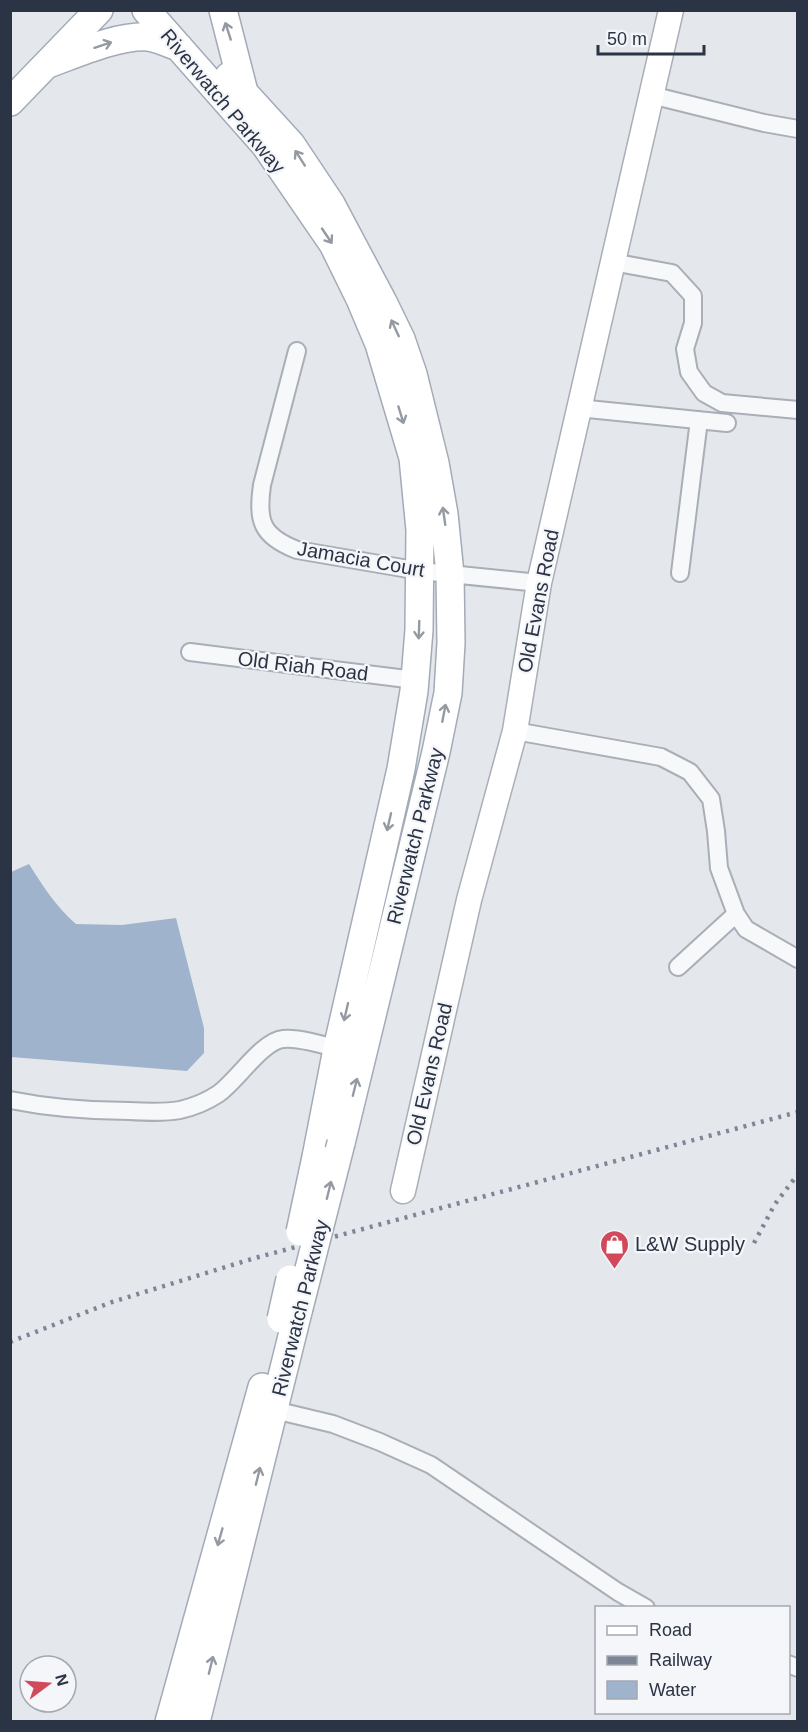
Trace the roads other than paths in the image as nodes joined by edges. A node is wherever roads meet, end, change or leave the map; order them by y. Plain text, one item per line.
1 (146, 10) edge
2 (170, 10) edge
3 (223, 10) edge
4 (670, 10) edge
5 (90, 15) edge
6 (179, 47) junction
7 (48, 64) junction
8 (244, 92) junction
9 (651, 95) junction
10 (10, 102) edge
11 (798, 129) edge
12 (612, 262) junction
13 (297, 351) dead end
14 (579, 408) junction
15 (798, 410) edge
16 (699, 420) junction
17 (728, 423) dead end
18 (420, 571) junction
19 (680, 573) dead end
20 (450, 574) junction
21 (539, 583) junction
22 (190, 652) dead end
23 (415, 680) junction
24 (515, 731) junction
25 (736, 914) junction
26 (798, 959) edge
27 (678, 967) dead end
28 (337, 1049) junction
29 (10, 1100) edge
30 (403, 1191) dead end
31 (290, 1314) junction
32 (266, 1408) junction
33 (642, 1606) edge
34 (169, 1722) edge
35 (196, 1722) edge

1 - 6 main road, Riverwatch Parkway
2 - 8 main road, Riverwatch Parkway
8 -> 3 main road
4 - 9 street, Old Evans Road
5 - 7 main road
7 -> 6 main road
6 -> 18 main road, Riverwatch Parkway
7 - 10 main road
20 -> 8 main road, Riverwatch Parkway
9 - 11 street
9 - 12 street, Old Evans Road
12 - 14 street, Old Evans Road
12 - 15 street
13 - 18 street, Jamacia Court
14 - 16 street
14 - 21 street, Old Evans Road
16 - 17 street
16 - 19 street
18 - 20 street, Jamacia Court
18 -> 23 main road, Riverwatch Parkway
20 - 21 street, Jamacia Court
31 -> 20 main road, Riverwatch Parkway, bridge
21 - 24 street, Old Evans Road
22 - 23 street, Old Riah Road
23 -> 28 main road, Riverwatch Parkway
24 - 25 street
24 - 30 street, Old Evans Road
25 - 26 street
25 - 27 street
28 - 29 street
28 - 31 main road, Riverwatch Parkway, bridge
31 - 32 main road, Riverwatch Parkway
32 - 33 street
32 -> 34 main road, Riverwatch Parkway
35 -> 32 main road, Riverwatch Parkway

